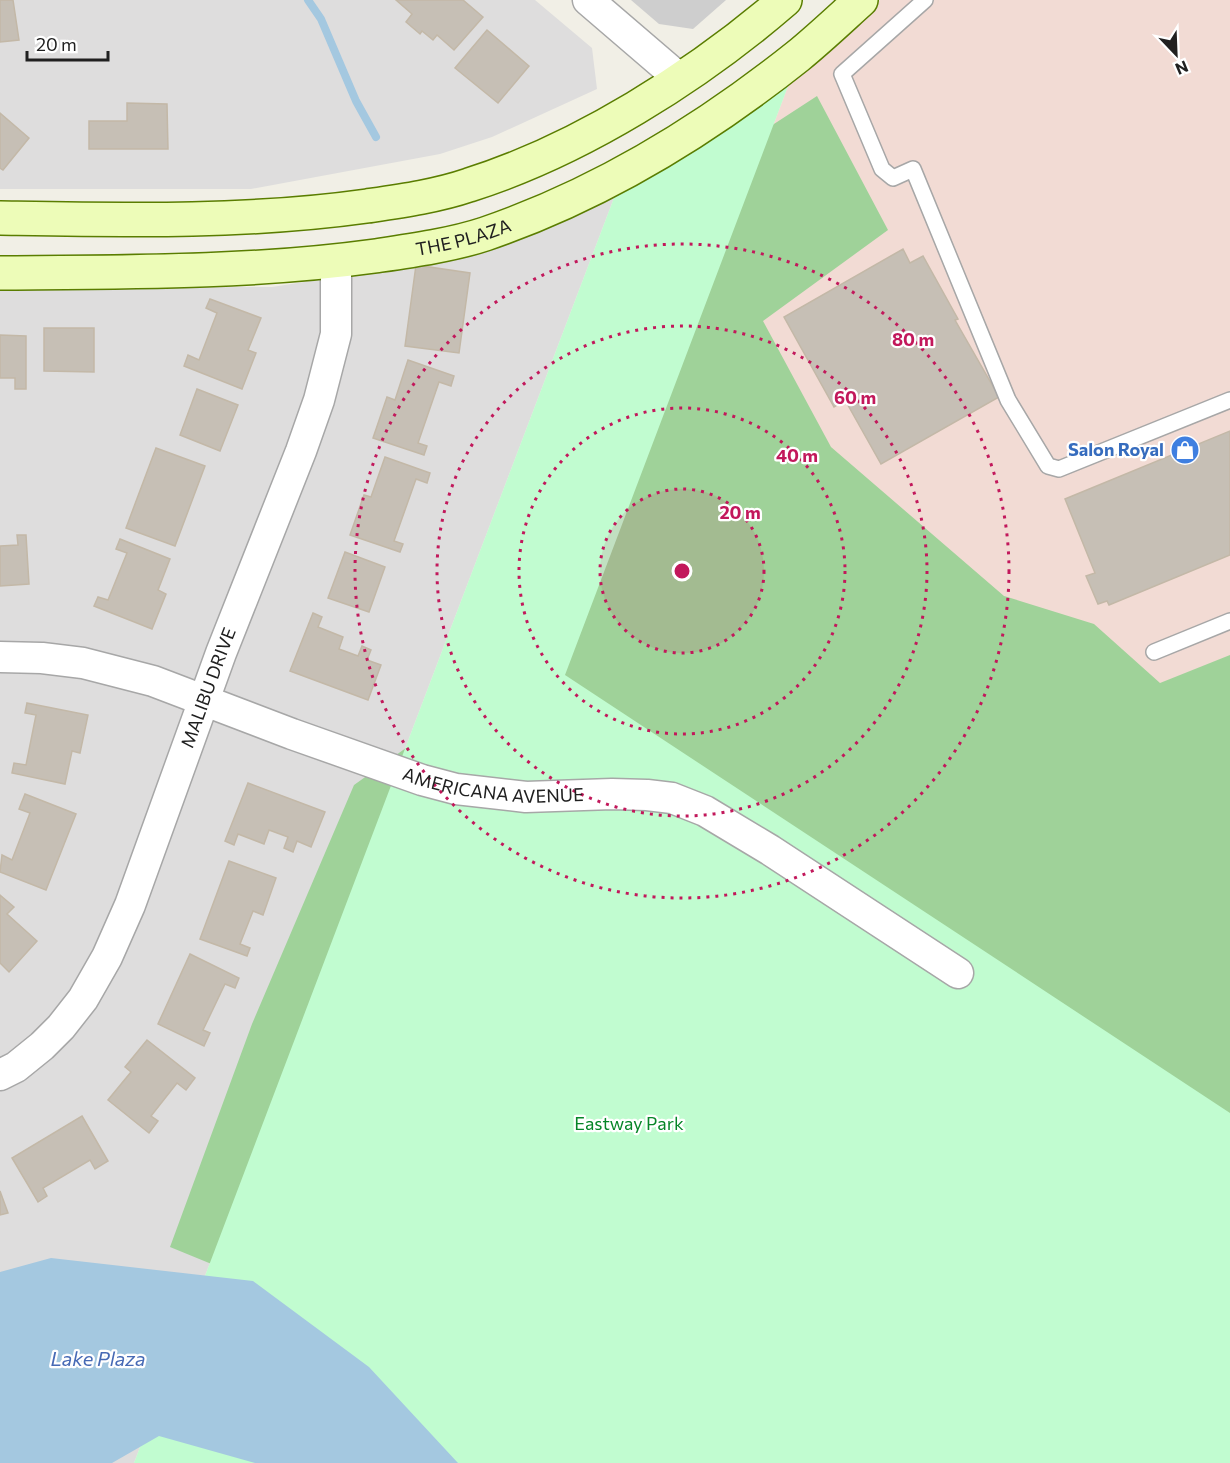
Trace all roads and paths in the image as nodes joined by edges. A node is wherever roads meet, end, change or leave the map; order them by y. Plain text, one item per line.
1 (784, 0) edge
2 (861, 0) edge
3 (925, 0) edge
4 (598, 3) edge
5 (680, 79) junction
6 (0, 218) edge
7 (336, 261) junction
8 (0, 273) edge
9 (1230, 400) edge
10 (1230, 621) edge
11 (1154, 651) dead end
12 (0, 657) edge
13 (204, 701) junction
14 (958, 973) dead end
15 (0, 1075) edge

1 - 5 main road
2 - 7 main road, THE PLAZA
3 - 9 lane
4 - 5 street
5 - 6 main road
7 - 8 main road, THE PLAZA
7 - 13 street, MALIBU DRIVE
10 - 11 lane
12 - 13 street, AMERICANA AVENUE
13 - 14 street, AMERICANA AVENUE
13 - 15 street, MALIBU DRIVE

